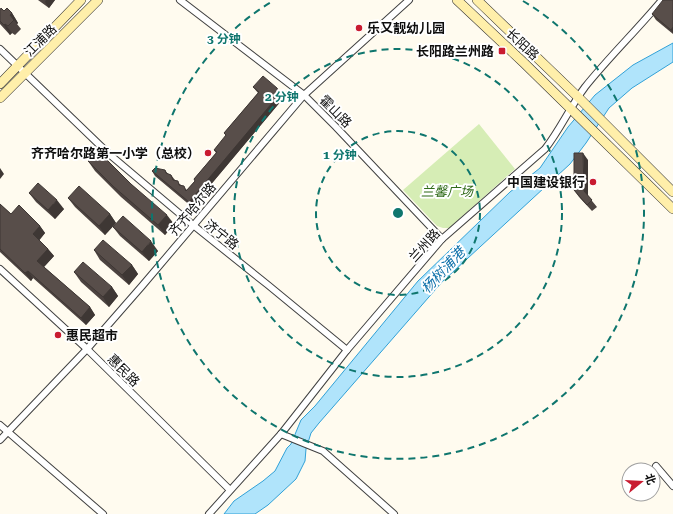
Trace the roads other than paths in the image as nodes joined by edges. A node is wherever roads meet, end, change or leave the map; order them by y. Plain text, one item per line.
1 (81, 0) edge
2 (98, 0) edge
3 (180, 0) edge
4 (409, 0) edge
5 (457, 0) edge
6 (477, 0) edge
7 (662, 0) edge
8 (0, 49) edge
9 (18, 67) junction
10 (24, 74) junction
11 (0, 84) edge
12 (304, 95) junction
13 (578, 97) junction
14 (0, 98) edge
15 (571, 108) junction
16 (673, 192) edge
17 (673, 209) edge
18 (193, 225) junction
19 (442, 240) junction
20 (0, 269) edge
21 (87, 349) junction
22 (346, 350) junction
23 (0, 425) edge
24 (8, 432) junction
25 (281, 434) junction
26 (0, 440) edge
27 (661, 472) edge
28 (673, 486) edge
29 (230, 490) junction
30 (103, 514) edge
31 (209, 514) edge
32 (394, 514) edge

1 - 9 main road, 江浦路
2 - 10 main road, 江浦路
3 - 12 street, 霍山路
4 - 12 street, 齐齐哈尔路
5 - 15 main road, 长阳路
6 - 13 main road, 长阳路
7 - 13 street, 兰州路
8 - 9 street, 济宁路
9 - 10 street, 济宁路
9 - 11 main road, 江浦路
10 - 14 main road, 江浦路
10 - 18 street, 济宁路
12 - 18 street, 齐齐哈尔路
12 - 19 street, 霍山路
13 - 15 street, 兰州路
13 - 16 main road, 长阳路
15 - 17 main road, 长阳路
15 - 19 street, 兰州路
18 - 21 street, 齐齐哈尔路
18 - 22 street, 济宁路
19 - 22 street, 兰州路
20 - 21 street, 惠民路
21 - 24 street, 齐齐哈尔路
21 - 29 street, 惠民路
22 - 25 street, 兰州路
23 - 24 street
24 - 26 street, 齐齐哈尔路
24 - 30 street
25 - 29 street, 兰州路
25 - 32 street
27 - 28 street
29 - 31 street, 兰州路

